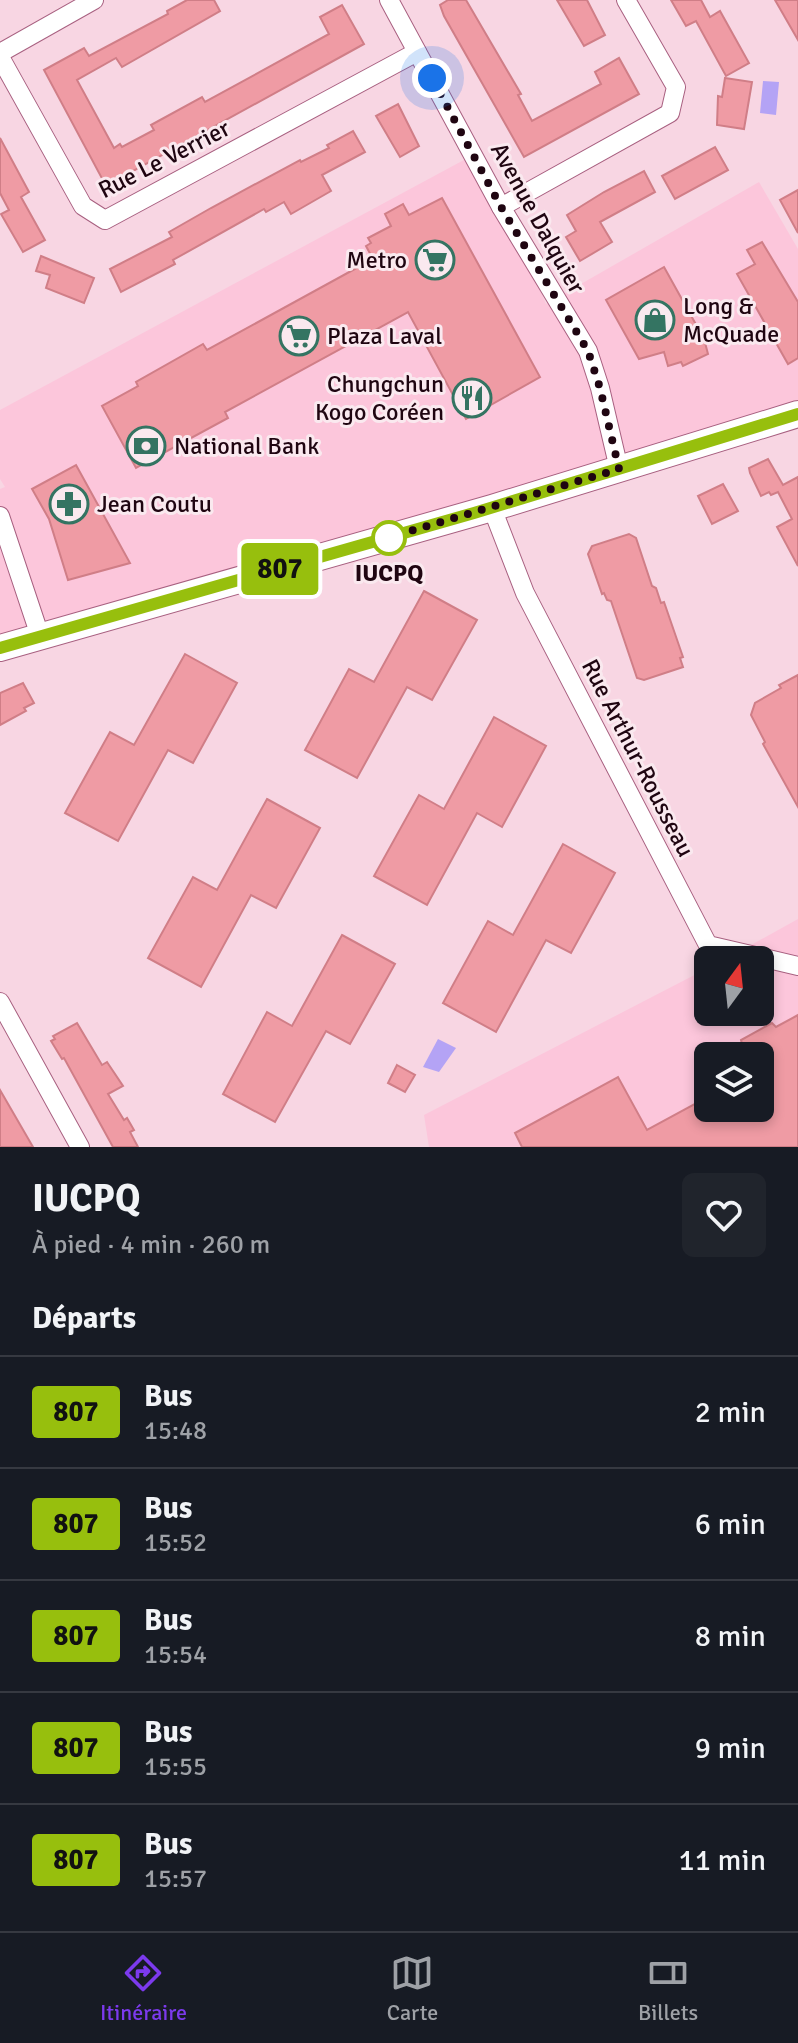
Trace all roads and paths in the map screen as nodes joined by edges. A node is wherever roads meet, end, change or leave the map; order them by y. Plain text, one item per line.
1 (94, 0) edge
2 (389, 0) edge
3 (626, 0) edge
4 (417, 52) junction
5 (0, 55) edge
6 (501, 207) junction
7 (798, 414) edge
8 (619, 469) junction
9 (492, 508) junction
10 (0, 516) edge
11 (41, 639) junction
12 (0, 648) edge
13 (798, 966) edge
14 (0, 1002) edge
15 (80, 1147) edge

1 - 5 street
2 - 4 street, Avenue Dalquier
3 - 6 street
4 - 5 street, Rue Le Verrier
4 - 6 street, Avenue Dalquier
6 - 8 street, Avenue Dalquier
7 - 8 main road
8 - 9 main road
9 - 11 main road
9 - 13 street, Rue Arthur-Rousseau
10 - 11 street
11 - 12 main road
14 - 15 street

